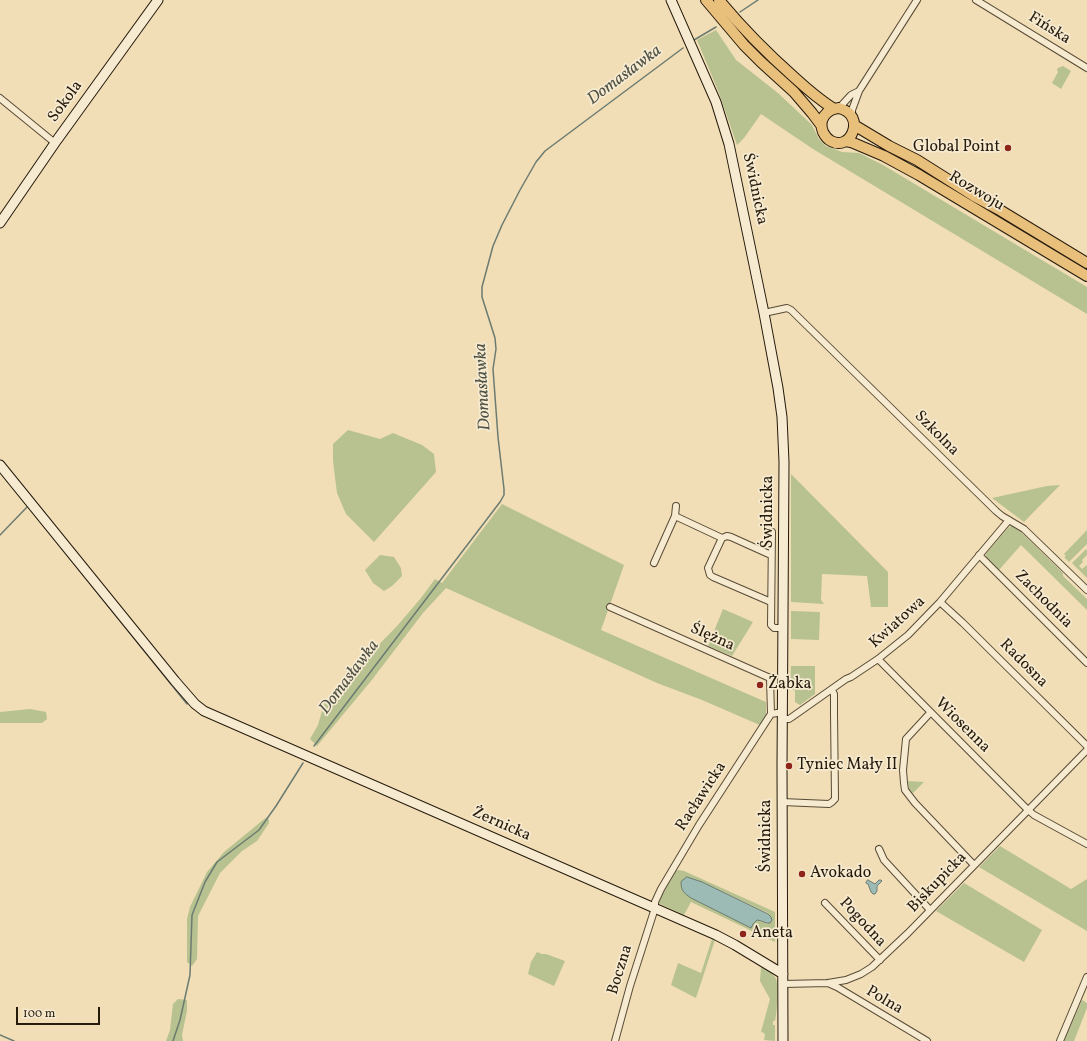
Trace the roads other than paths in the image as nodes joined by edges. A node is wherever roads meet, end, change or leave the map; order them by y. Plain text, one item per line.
1 (158, 0) edge
2 (671, 0) edge
3 (706, 0) edge
4 (719, 0) edge
5 (917, 0) edge
6 (976, 0) edge
7 (1087, 68) edge
8 (860, 91) junction
9 (0, 98) edge
10 (836, 109) junction
11 (854, 121) junction
12 (822, 125) junction
13 (846, 141) junction
14 (55, 143) junction
15 (0, 223) edge
16 (1087, 263) edge
17 (1087, 276) edge
18 (764, 313) junction
19 (0, 465) edge
20 (676, 506) dead end
21 (674, 516) junction
22 (1009, 520) junction
23 (772, 532) dead end
24 (722, 538) junction
25 (771, 555) junction
26 (979, 556) junction
27 (654, 564) dead end
28 (1087, 590) edge
29 (771, 602) junction
30 (940, 602) junction
31 (610, 607) dead end
32 (783, 628) junction
33 (878, 659) junction
34 (1087, 662) edge
35 (832, 690) junction
36 (930, 713) junction
37 (771, 714) junction
38 (783, 716) junction
39 (1087, 746) edge
40 (1087, 750) edge
41 (782, 802) junction
42 (1028, 810) junction
43 (1087, 844) edge
44 (879, 849) dead end
45 (974, 865) junction
46 (825, 903) dead end
47 (655, 908) junction
48 (930, 910) junction
49 (880, 960) junction
50 (1087, 977) edge
51 (783, 979) junction
52 (828, 983) junction
53 (615, 1041) edge
54 (783, 1041) edge
55 (927, 1041) edge
56 (1060, 1041) edge

1 - 14 street, Sokola
2 - 18 street, Świdnicka
3 - 12 main road
4 - 10 main road
5 - 8 street
6 - 7 street, Fińska
8 - 10 street
8 - 11 street
9 - 14 street
10 - 11 main road
10 - 12 main road
11 - 13 main road
11 - 16 main road, Rozwoju
12 - 13 main road
13 - 17 main road, Rozwoju
14 - 15 street, Sokola
18 - 22 street, Szkolna
18 - 32 street, Świdnicka
19 - 47 street, Żernicka
20 - 21 street
21 - 24 street
21 - 27 street
22 - 26 street, Kwiatowa
22 - 28 street, Szkolna
23 - 25 street
24 - 25 street
24 - 29 street
25 - 29 street
26 - 30 street, Kwiatowa
26 - 34 street, Zachodnia
29 - 32 street
30 - 33 street, Kwiatowa
30 - 39 street, Radosna
31 - 37 street, Ślężna
32 - 38 street, Świdnicka
33 - 35 street, Kwiatowa
33 - 36 street, Wiosenna
35 - 38 street, Kwiatowa
35 - 41 street
36 - 42 street, Wiosenna
36 - 45 street
37 - 38 street
37 - 47 street, Racławicka
38 - 41 street, Świdnicka
40 - 42 street, Biskupicka
41 - 51 street, Świdnicka
42 - 43 street, Wiosenna
42 - 45 street, Biskupicka
44 - 48 street
45 - 48 street, Biskupicka
46 - 49 street, Pogodna
47 - 51 street, Żernicka
47 - 53 street, Boczna
48 - 49 street, Biskupicka
49 - 52 street, Biskupicka
50 - 56 street
51 - 52 street, Biskupicka
51 - 54 street, Świdnicka
52 - 55 street, Polna

